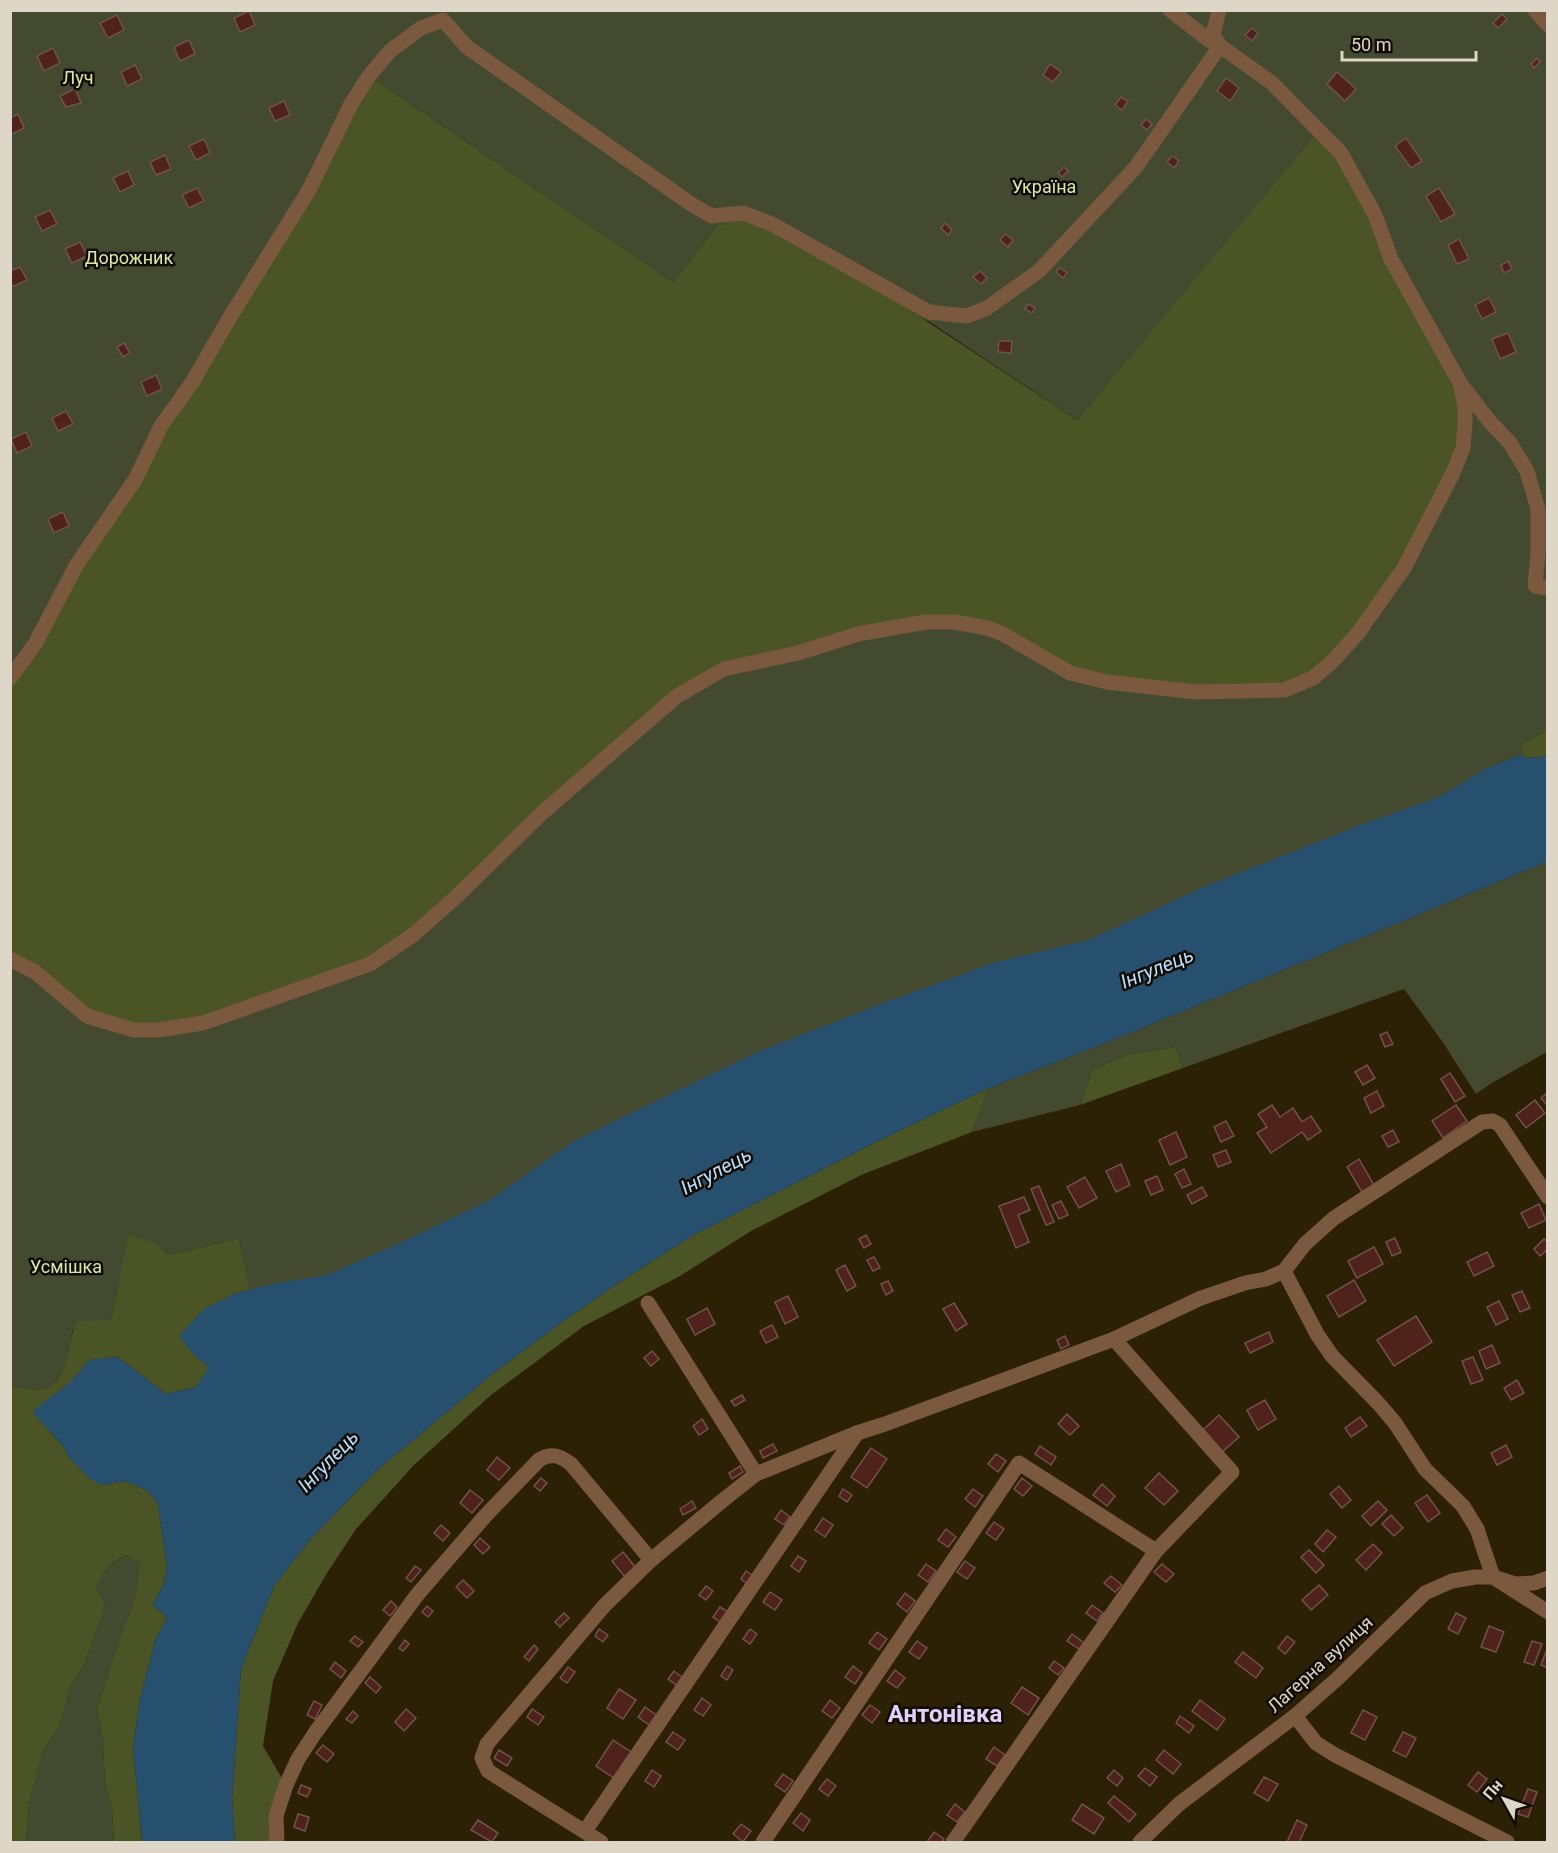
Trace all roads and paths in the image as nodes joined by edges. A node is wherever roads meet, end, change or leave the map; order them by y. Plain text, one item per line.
1 (1170, 10) edge
2 (1219, 10) edge
3 (1535, 10) edge
4 (1548, 25) edge
5 (1220, 46) junction
6 (1460, 383) junction
7 (1548, 588) edge
8 (10, 678) edge
9 (10, 959) edge
10 (1548, 1197) edge
11 (1284, 1271) junction
12 (648, 1303) dead end
13 (1114, 1339) junction
14 (857, 1433) junction
15 (756, 1474) junction
16 (1155, 1551) junction
17 (651, 1560) junction
18 (1493, 1577) junction
19 (1548, 1578) edge
20 (1548, 1612) edge
21 (1295, 1716) junction
22 (585, 1831) junction
23 (277, 1842) edge
24 (601, 1842) edge
25 (763, 1842) edge
26 (953, 1842) edge
27 (1140, 1842) edge
28 (1508, 1842) edge

1 - 5 street
2 - 5 street
3 - 4 street
5 - 6 street
5 - 8 street
6 - 7 street
6 - 9 street
10 - 11 street
11 - 13 street
11 - 18 street
12 - 15 street
13 - 14 street
13 - 16 street
14 - 15 street
14 - 22 street
15 - 17 street
16 - 25 street
16 - 26 street
17 - 22 street
17 - 23 street
18 - 19 street, Лагерна вулиця
18 - 20 street
18 - 21 street, Лагерна вулиця
21 - 27 street, Лагерна вулиця
21 - 28 street
22 - 24 street

